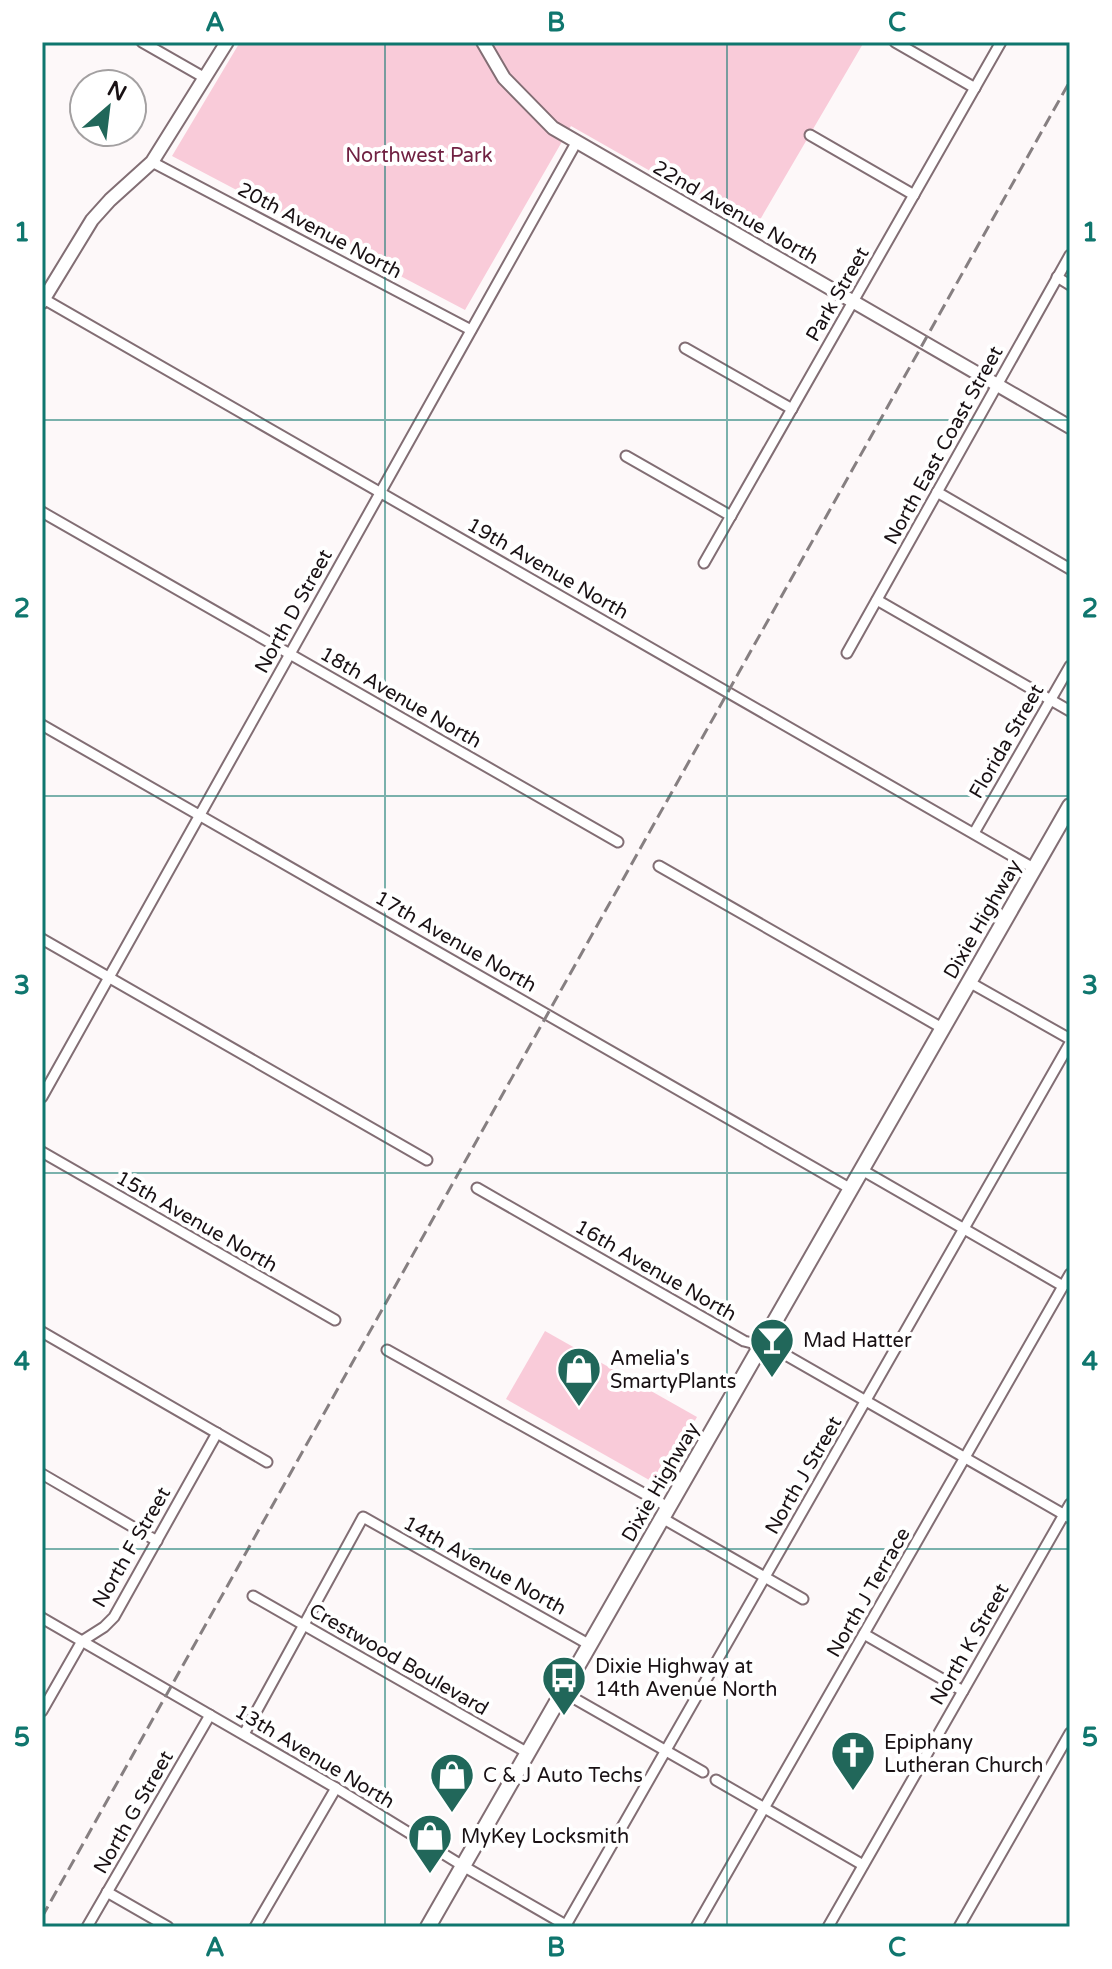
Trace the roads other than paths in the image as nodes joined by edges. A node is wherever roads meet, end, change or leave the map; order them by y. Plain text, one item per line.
1 (142, 42) edge
2 (227, 42) edge
3 (483, 42) edge
4 (895, 42) edge
5 (1001, 42) edge
6 (205, 78) junction
7 (975, 88) junction
8 (810, 135) dead end
9 (576, 143) junction
10 (152, 162) junction
11 (914, 195) junction
12 (1070, 255) edge
13 (1057, 277) junction
14 (1070, 285) edge
15 (42, 300) edge
16 (853, 302) junction
17 (471, 330) junction
18 (685, 348) dead end
19 (997, 385) junction
20 (792, 409) junction
21 (1070, 427) edge
22 (626, 456) dead end
23 (380, 492) junction
24 (937, 492) junction
25 (42, 512) edge
26 (731, 516) junction
27 (704, 563) dead end
28 (1070, 569) edge
29 (877, 600) junction
30 (847, 653) dead end
31 (290, 654) junction
32 (1070, 666) edge
33 (1051, 700) junction
34 (1070, 711) edge
35 (42, 725) edge
36 (1070, 806) edge
37 (199, 816) junction
38 (974, 833) junction
39 (618, 842) dead end
40 (659, 866) dead end
41 (1035, 869) junction
42 (42, 939) edge
43 (109, 977) junction
44 (969, 982) junction
45 (942, 1028) junction
46 (1070, 1041) edge
47 (42, 1097) edge
48 (42, 1152) edge
49 (427, 1160) dead end
50 (862, 1170) junction
51 (477, 1188) dead end
52 (851, 1189) junction
53 (965, 1229) junction
54 (1070, 1274) edge
55 (1063, 1286) junction
56 (335, 1320) dead end
57 (42, 1332) edge
58 (762, 1346) junction
59 (387, 1350) dead end
60 (866, 1401) junction
61 (217, 1433) junction
62 (965, 1458) junction
63 (267, 1462) dead end
64 (42, 1474) edge
65 (1070, 1504) edge
66 (665, 1513) junction
67 (1067, 1516) edge
68 (157, 1541) junction
69 (765, 1577) junction
70 (253, 1596) dead end
71 (803, 1599) dead end
72 (42, 1618) edge
73 (303, 1625) junction
74 (864, 1634) junction
75 (82, 1641) junction
76 (590, 1645) junction
77 (963, 1691) junction
78 (563, 1692) junction
79 (42, 1711) edge
80 (210, 1715) junction
81 (1070, 1733) edge
82 (244, 1734) junction
83 (665, 1752) junction
84 (528, 1753) junction
85 (703, 1772) dead end
86 (716, 1780) dead end
87 (336, 1788) junction
88 (764, 1808) junction
89 (863, 1865) junction
90 (463, 1866) junction
91 (107, 1892) junction
92 (568, 1926) edge
93 (87, 1927) edge
94 (168, 1927) edge
95 (255, 1927) edge
96 (428, 1927) edge
97 (696, 1927) edge
98 (828, 1927) edge
99 (959, 1927) edge

1 - 6 street
2 - 6 street
3 - 9 street, 22nd Avenue North
4 - 7 street
5 - 7 street, Park Street
6 - 10 street
7 - 11 street, Park Street
8 - 11 street
9 - 16 street, 22nd Avenue North
9 - 17 street, North D Street
10 - 15 street
10 - 17 street, 20th Avenue North
11 - 16 street, Park Street
12 - 13 street, North East Coast Street
13 - 14 street
13 - 19 street, North East Coast Street
15 - 23 street, 19th Avenue North
16 - 19 street, 22nd Avenue North
16 - 20 street, Park Street
17 - 23 street, North D Street
18 - 20 street
19 - 21 street, 22nd Avenue North
19 - 24 street, North East Coast Street
20 - 26 street, Park Street
22 - 26 street
23 - 31 street, North D Street
23 - 38 street, 19th Avenue North
24 - 28 street
24 - 29 street, North East Coast Street
25 - 31 street, 18th Avenue North
26 - 27 street, Park Street
29 - 30 street, North East Coast Street
29 - 33 street
31 - 37 street, North D Street
31 - 39 street, 18th Avenue North
32 - 33 street, Florida Street
33 - 34 street
33 - 38 street, Florida Street
35 - 37 street, 17th Avenue North
36 - 41 main road, Dixie Highway
37 - 43 street, North D Street
37 - 52 street, 17th Avenue North
38 - 41 street, 19th Avenue North
40 - 45 street
41 - 44 main road, Dixie Highway
42 - 43 street
43 - 47 street, North D Street
43 - 49 street
44 - 45 main road, Dixie Highway
44 - 46 street
45 - 50 main road, Dixie Highway
46 - 53 street, North J Street
48 - 56 street, 15th Avenue North
50 - 52 main road, Dixie Highway
50 - 53 street
51 - 58 street, 16th Avenue North
52 - 58 main road, Dixie Highway
53 - 55 street
53 - 60 street, North J Street
54 - 55 street, North J Terrace
55 - 62 street, North J Terrace
57 - 61 street
58 - 60 street, 16th Avenue North
58 - 66 main road, Dixie Highway
59 - 66 street
60 - 62 street, 16th Avenue North
60 - 69 street, North J Street
61 - 63 street
61 - 68 street, North F Street
62 - 67 street, 16th Avenue North
62 - 74 street, North J Terrace
64 - 68 street
65 - 67 street, North K Street
66 - 69 street
66 - 76 main road, Dixie Highway
67 - 77 street, North K Street
68 - 75 street, North F Street
69 - 71 street
69 - 83 street, North J Street
70 - 73 street, Crestwood Boulevard
72 - 75 street, 13th Avenue North
73 - 76 street, 14th Avenue North
73 - 82 street
73 - 84 street, Crestwood Boulevard
74 - 77 street
74 - 88 street, North J Terrace
75 - 79 street, North F Street
75 - 80 street, 13th Avenue North
76 - 78 main road, Dixie Highway
77 - 89 street, North K Street
78 - 83 street
78 - 84 main road, Dixie Highway
80 - 82 street, 13th Avenue North
80 - 91 street, North G Street
81 - 99 street
82 - 87 street, 13th Avenue North
83 - 85 street
83 - 92 street, North J Street
84 - 90 main road, Dixie Highway
86 - 88 street
87 - 90 street, 13th Avenue North
87 - 95 street
88 - 89 street
88 - 97 street, North J Terrace
89 - 98 street, North K Street
90 - 92 street, 13th Avenue North
90 - 96 main road, Dixie Highway
91 - 93 street, North G Street
91 - 94 street

